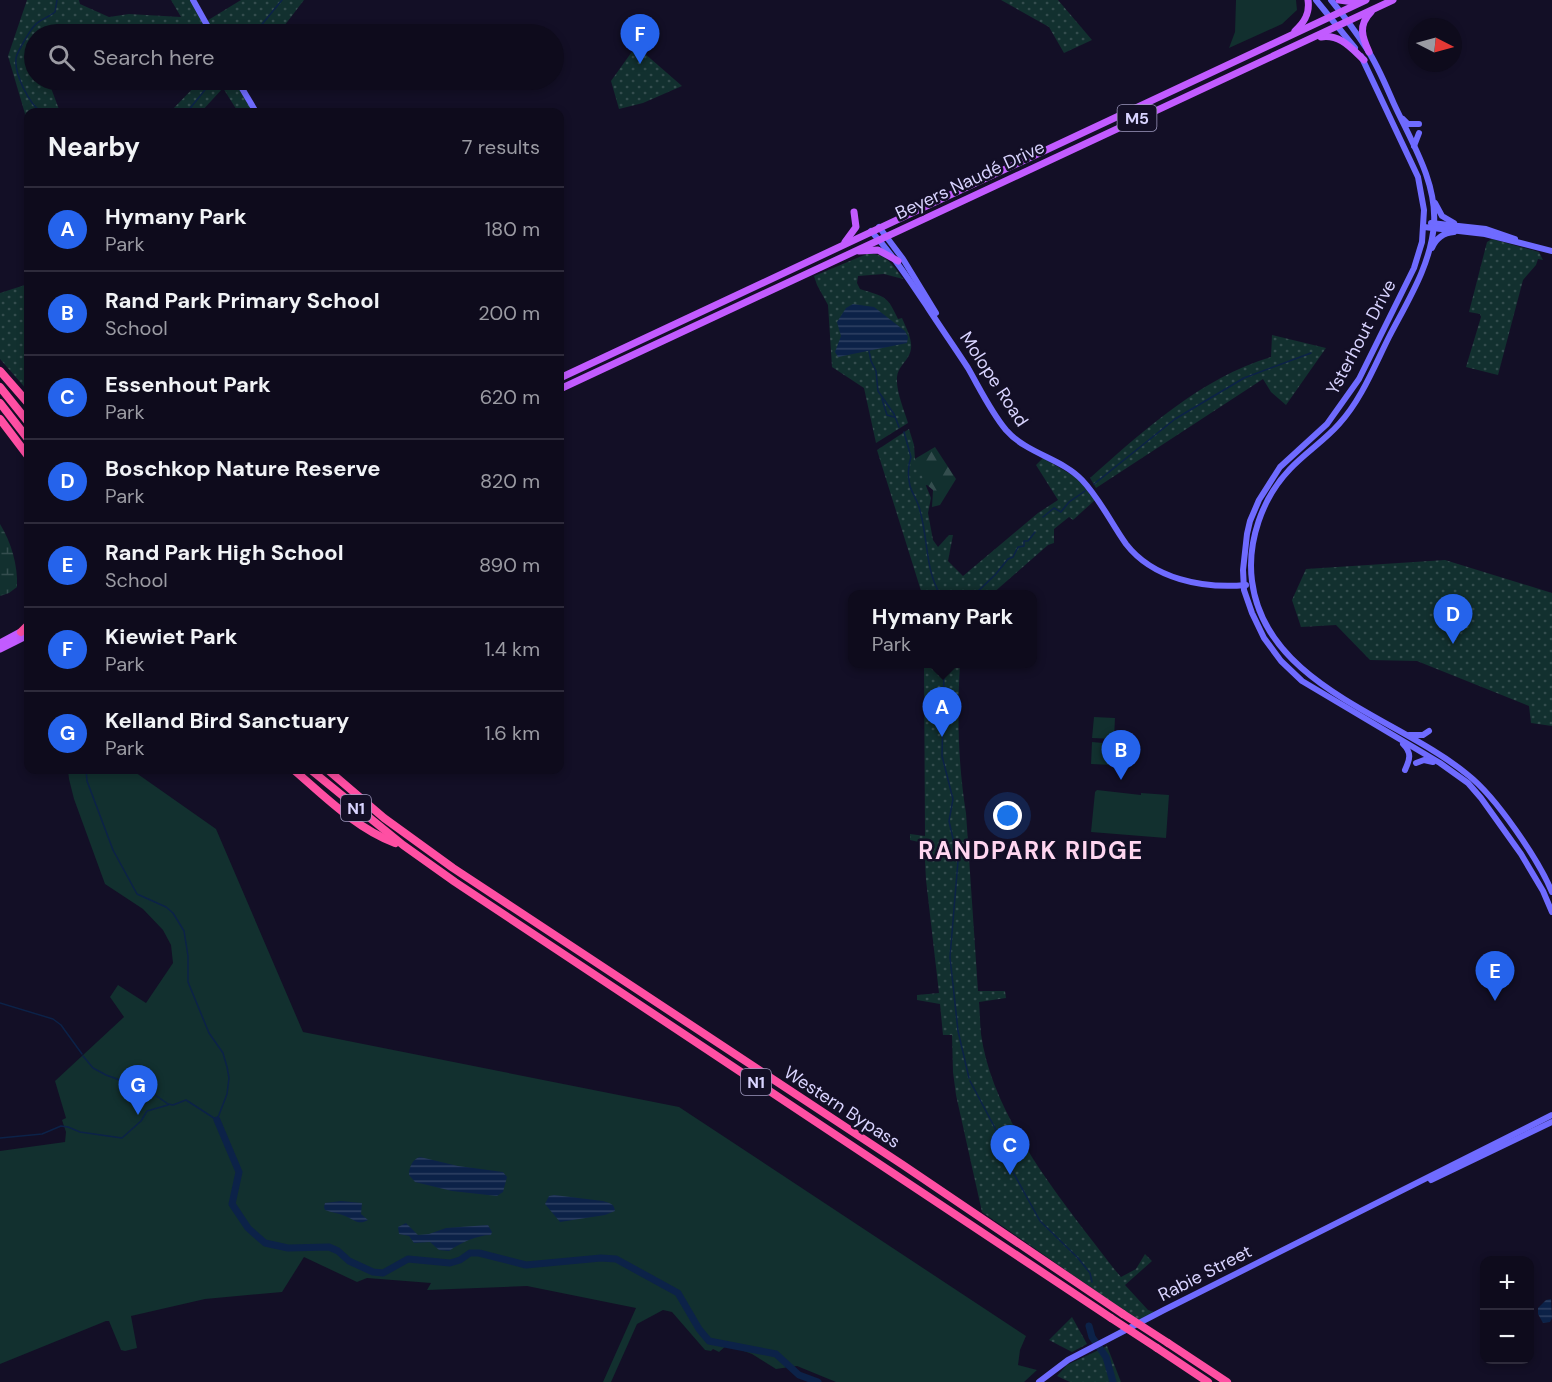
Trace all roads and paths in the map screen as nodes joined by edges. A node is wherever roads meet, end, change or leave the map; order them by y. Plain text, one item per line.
1 (193, 0) edge
2 (1308, 0) edge
3 (1316, 0) edge
4 (1331, 0) edge
5 (1339, 0) edge
6 (1365, 0) edge
7 (1393, 0) edge
8 (1378, 7) junction
9 (1341, 12) junction
10 (1330, 17) junction
11 (1348, 22) junction
12 (206, 24) edge
13 (1338, 26) junction
14 (1289, 37) junction
15 (1298, 45) junction
16 (1369, 52) junction
17 (1364, 60) junction
18 (243, 90) edge
19 (254, 108) edge
20 (1399, 114) junction
21 (1419, 124) dead end
22 (1419, 133) dead end
23 (1414, 147) junction
24 (1430, 189) junction
25 (854, 212) dead end
26 (1424, 225) junction
27 (1434, 225) junction
28 (879, 227) junction
29 (1471, 230) junction
30 (871, 231) junction
31 (887, 235) junction
32 (879, 239) junction
33 (839, 249) junction
34 (1552, 251) edge
35 (852, 252) junction
36 (1426, 259) junction
37 (898, 261) junction
38 (944, 330) junction
39 (0, 371) edge
40 (564, 376) edge
41 (0, 387) edge
42 (564, 387) edge
43 (24, 399) edge
44 (0, 404) edge
45 (24, 417) edge
46 (0, 419) edge
47 (24, 434) edge
48 (24, 451) edge
49 (1252, 584) junction
50 (1244, 585) junction
51 (24, 631) edge
52 (24, 632) edge
53 (0, 643) edge
54 (0, 649) edge
55 (1402, 737) junction
56 (1434, 752) junction
57 (1416, 763) dead end
58 (1440, 763) junction
59 (1405, 770) dead end
60 (299, 774) edge
61 (316, 774) edge
62 (334, 774) edge
63 (403, 845) junction
64 (1552, 892) edge
65 (1552, 912) edge
66 (1552, 1115) edge
67 (1552, 1122) edge
68 (1389, 1198) junction
69 (1039, 1382) edge
70 (1208, 1382) edge
71 (1227, 1382) edge

1 - 12 main road
2 - 14 main road
3 - 10 main road, Ysterhout Drive
4 - 9 main road, Ysterhout Drive
5 - 6 main road
6 - 9 main road, Beyers Naudé Drive / M5
7 - 8 main road, Beyers Naudé Drive / M5
8 - 11 main road, Beyers Naudé Drive / M5
8 - 16 main road
9 - 10 main road, Beyers Naudé Drive / M5
9 - 11 main road, Ysterhout Drive
10 - 13 main road, Ysterhout Drive
10 - 14 main road, Beyers Naudé Drive / M5
11 - 13 main road, Beyers Naudé Drive / M5
11 - 16 main road, Ysterhout Drive
13 - 15 main road, Beyers Naudé Drive / M5
13 - 17 main road, Ysterhout Drive
14 - 28 main road, Beyers Naudé Drive / M5
15 - 17 main road
15 - 31 main road, Beyers Naudé Drive / M5
16 - 20 main road, Ysterhout Drive
17 - 26 main road, Ysterhout Drive
18 - 19 main road
20 - 21 main road
20 - 23 main road, Ysterhout Drive
22 - 23 main road
23 - 24 main road, Ysterhout Drive
24 - 27 main road, Ysterhout Drive
24 - 29 main road
25 - 33 main road
26 - 27 main road
26 - 50 main road, Ysterhout Drive
27 - 29 main road
27 - 36 main road, Ysterhout Drive
28 - 30 main road, Beyers Naudé Drive / M5
28 - 31 main road, Molope Road
29 - 34 main road
29 - 36 main road
30 - 32 main road, Molope Road
30 - 33 main road, Beyers Naudé Drive / M5
31 - 32 main road, Beyers Naudé Drive / M5
31 - 38 main road, Molope Road
32 - 35 main road, Beyers Naudé Drive / M5
32 - 37 main road, Molope Road
33 - 40 main road, Beyers Naudé Drive / M5
35 - 37 main road
35 - 42 main road, Beyers Naudé Drive / M5
36 - 49 main road, Ysterhout Drive
37 - 38 main road, Molope Road
38 - 50 main road, Molope Road
39 - 43 highway
41 - 45 highway
44 - 47 highway
46 - 48 highway
49 - 50 main road, Molope Road
49 - 55 main road, Ysterhout Drive
50 - 55 main road, Ysterhout Drive
51 - 53 main road
52 - 54 main road
55 - 56 main road, Ysterhout Drive
55 - 56 main road
55 - 58 main road, Ysterhout Drive
55 - 59 main road
56 - 64 main road, Ysterhout Drive
57 - 58 main road
58 - 65 main road, Ysterhout Drive
60 - 63 highway
61 - 63 highway, Western Bypass / N1
62 - 71 highway, Western Bypass / N1, bridge
63 - 70 highway, Western Bypass / N1, bridge
66 - 68 main road, Rabie Street
67 - 68 main road, Rabie Street
68 - 69 main road, Rabie Street

